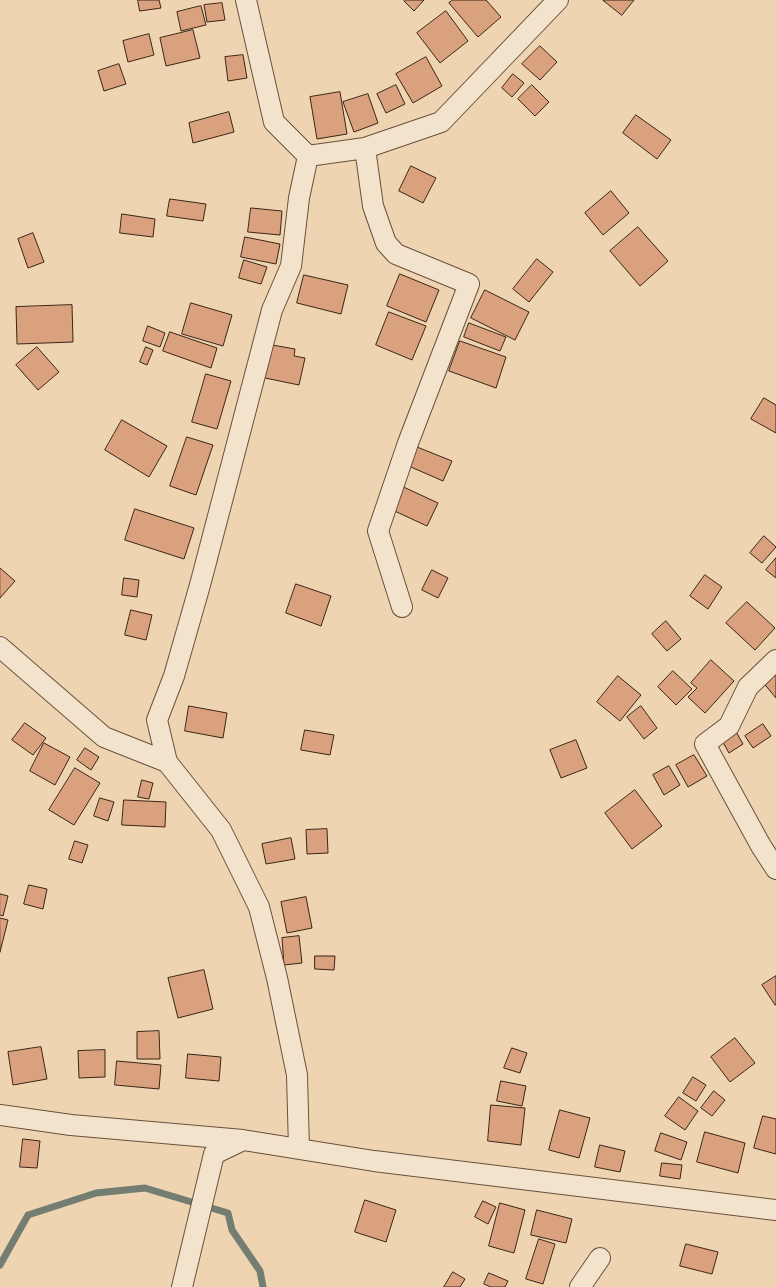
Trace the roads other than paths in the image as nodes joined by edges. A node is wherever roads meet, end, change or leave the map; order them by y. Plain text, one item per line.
1 (246, 0) edge
2 (558, 0) edge
3 (365, 148) junction
4 (308, 156) junction
5 (402, 607) dead end
6 (0, 647) edge
7 (776, 660) edge
8 (167, 762) junction
9 (776, 869) edge
10 (0, 1116) edge
11 (243, 1140) junction
12 (299, 1149) junction
13 (776, 1210) edge
14 (600, 1258) dead end
15 (182, 1287) edge
16 (580, 1287) edge

1 - 4 street
2 - 3 street
3 - 4 street
3 - 5 street
4 - 8 street
6 - 8 street
7 - 9 street
8 - 12 street
10 - 11 street
11 - 12 street
11 - 15 street
12 - 13 street
14 - 16 street

